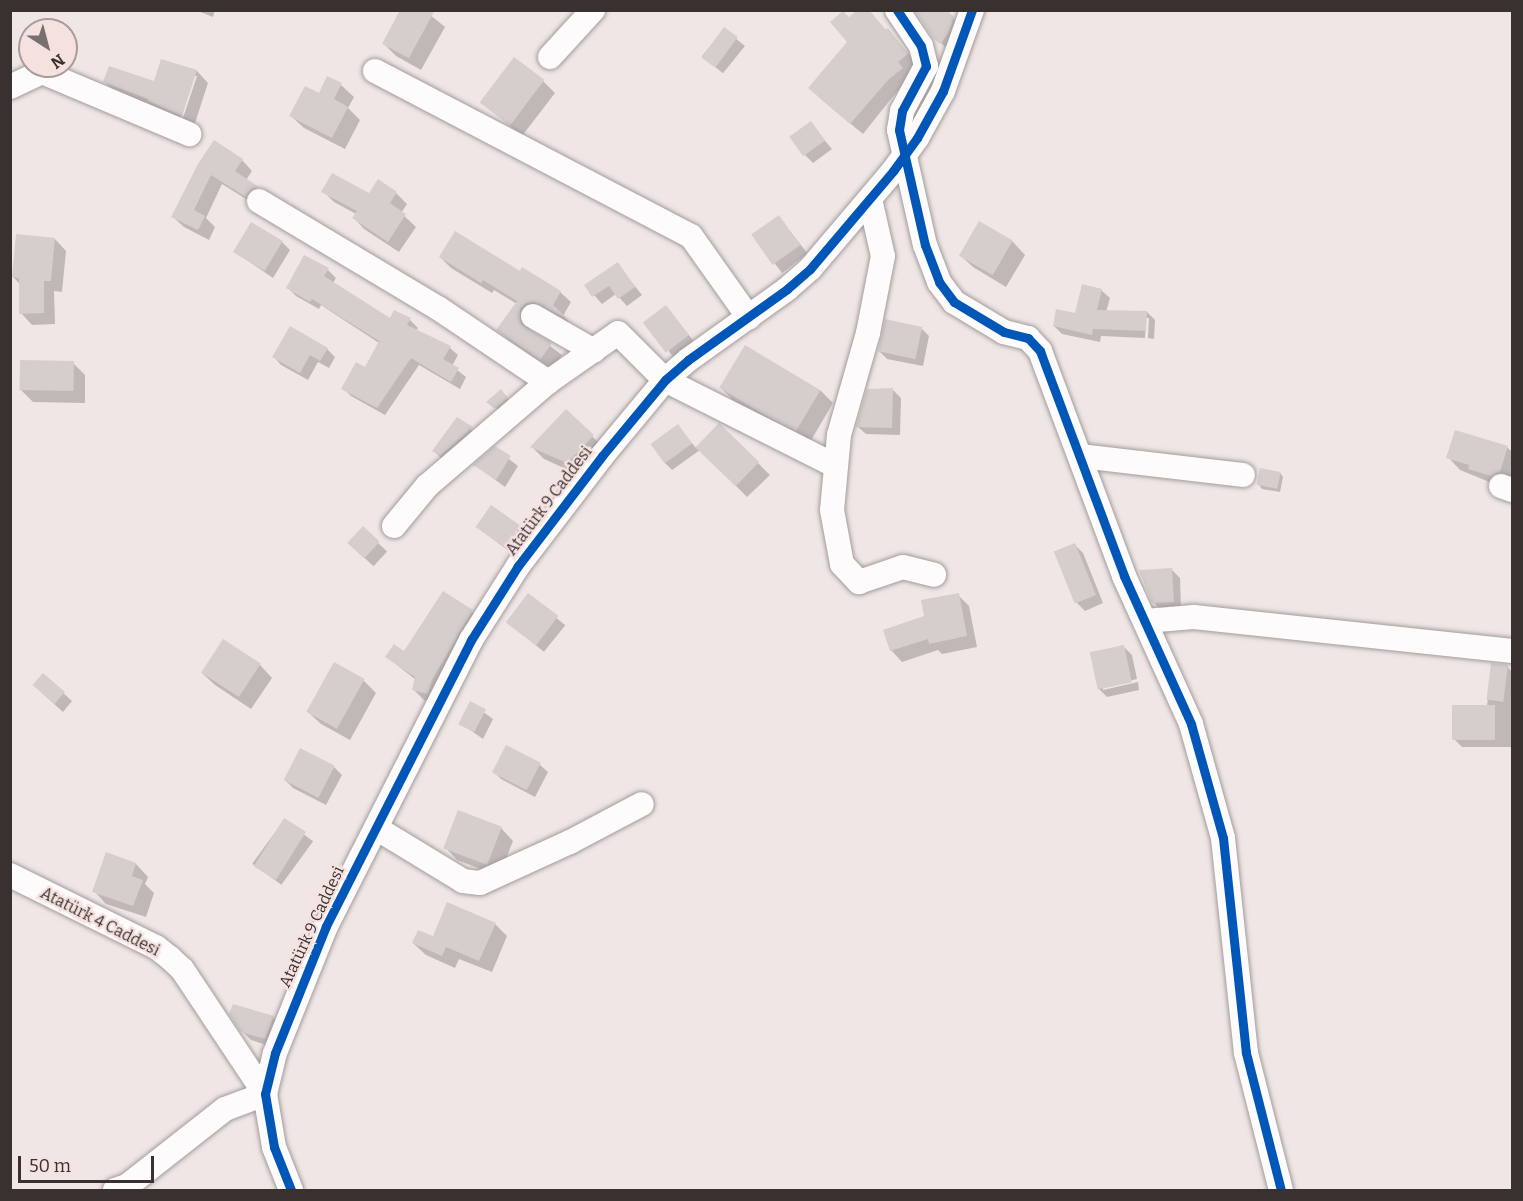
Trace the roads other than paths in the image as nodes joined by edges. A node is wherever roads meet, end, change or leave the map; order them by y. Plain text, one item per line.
1 (593, 10) edge
2 (897, 10) edge
3 (972, 10) edge
4 (550, 57) dead end
5 (375, 71) dead end
6 (10, 87) edge
7 (189, 134) dead end
8 (905, 155) junction
9 (870, 199) junction
10 (259, 201) dead end
11 (533, 316) dead end
12 (748, 318) junction
13 (594, 351) junction
14 (665, 380) junction
15 (548, 382) junction
16 (1081, 456) junction
17 (836, 466) junction
18 (1243, 475) dead end
19 (394, 526) dead end
20 (934, 575) dead end
21 (1145, 621) junction
22 (1512, 651) edge
23 (642, 804) dead end
24 (376, 828) junction
25 (10, 875) edge
26 (265, 1094) junction
27 (123, 1189) edge
28 (291, 1191) edge
29 (1281, 1191) edge

1 - 4 street
2 - 8 street
3 - 8 street, Atatürk 9 Caddesi
5 - 12 street
6 - 7 street
8 - 9 street, Atatürk 9 Caddesi
8 - 16 street
9 - 12 street, Atatürk 9 Caddesi
9 - 17 street
10 - 15 street
11 - 13 street
12 - 14 street, Atatürk 9 Caddesi
13 - 14 street
13 - 15 street
14 - 17 street
14 - 24 street, Atatürk 9 Caddesi
15 - 19 street
16 - 18 street
16 - 21 street
17 - 20 street
21 - 22 street
21 - 29 street
23 - 24 street
24 - 26 street, Atatürk 9 Caddesi
25 - 26 street, Atatürk 4 Caddesi
26 - 27 street
26 - 28 street

